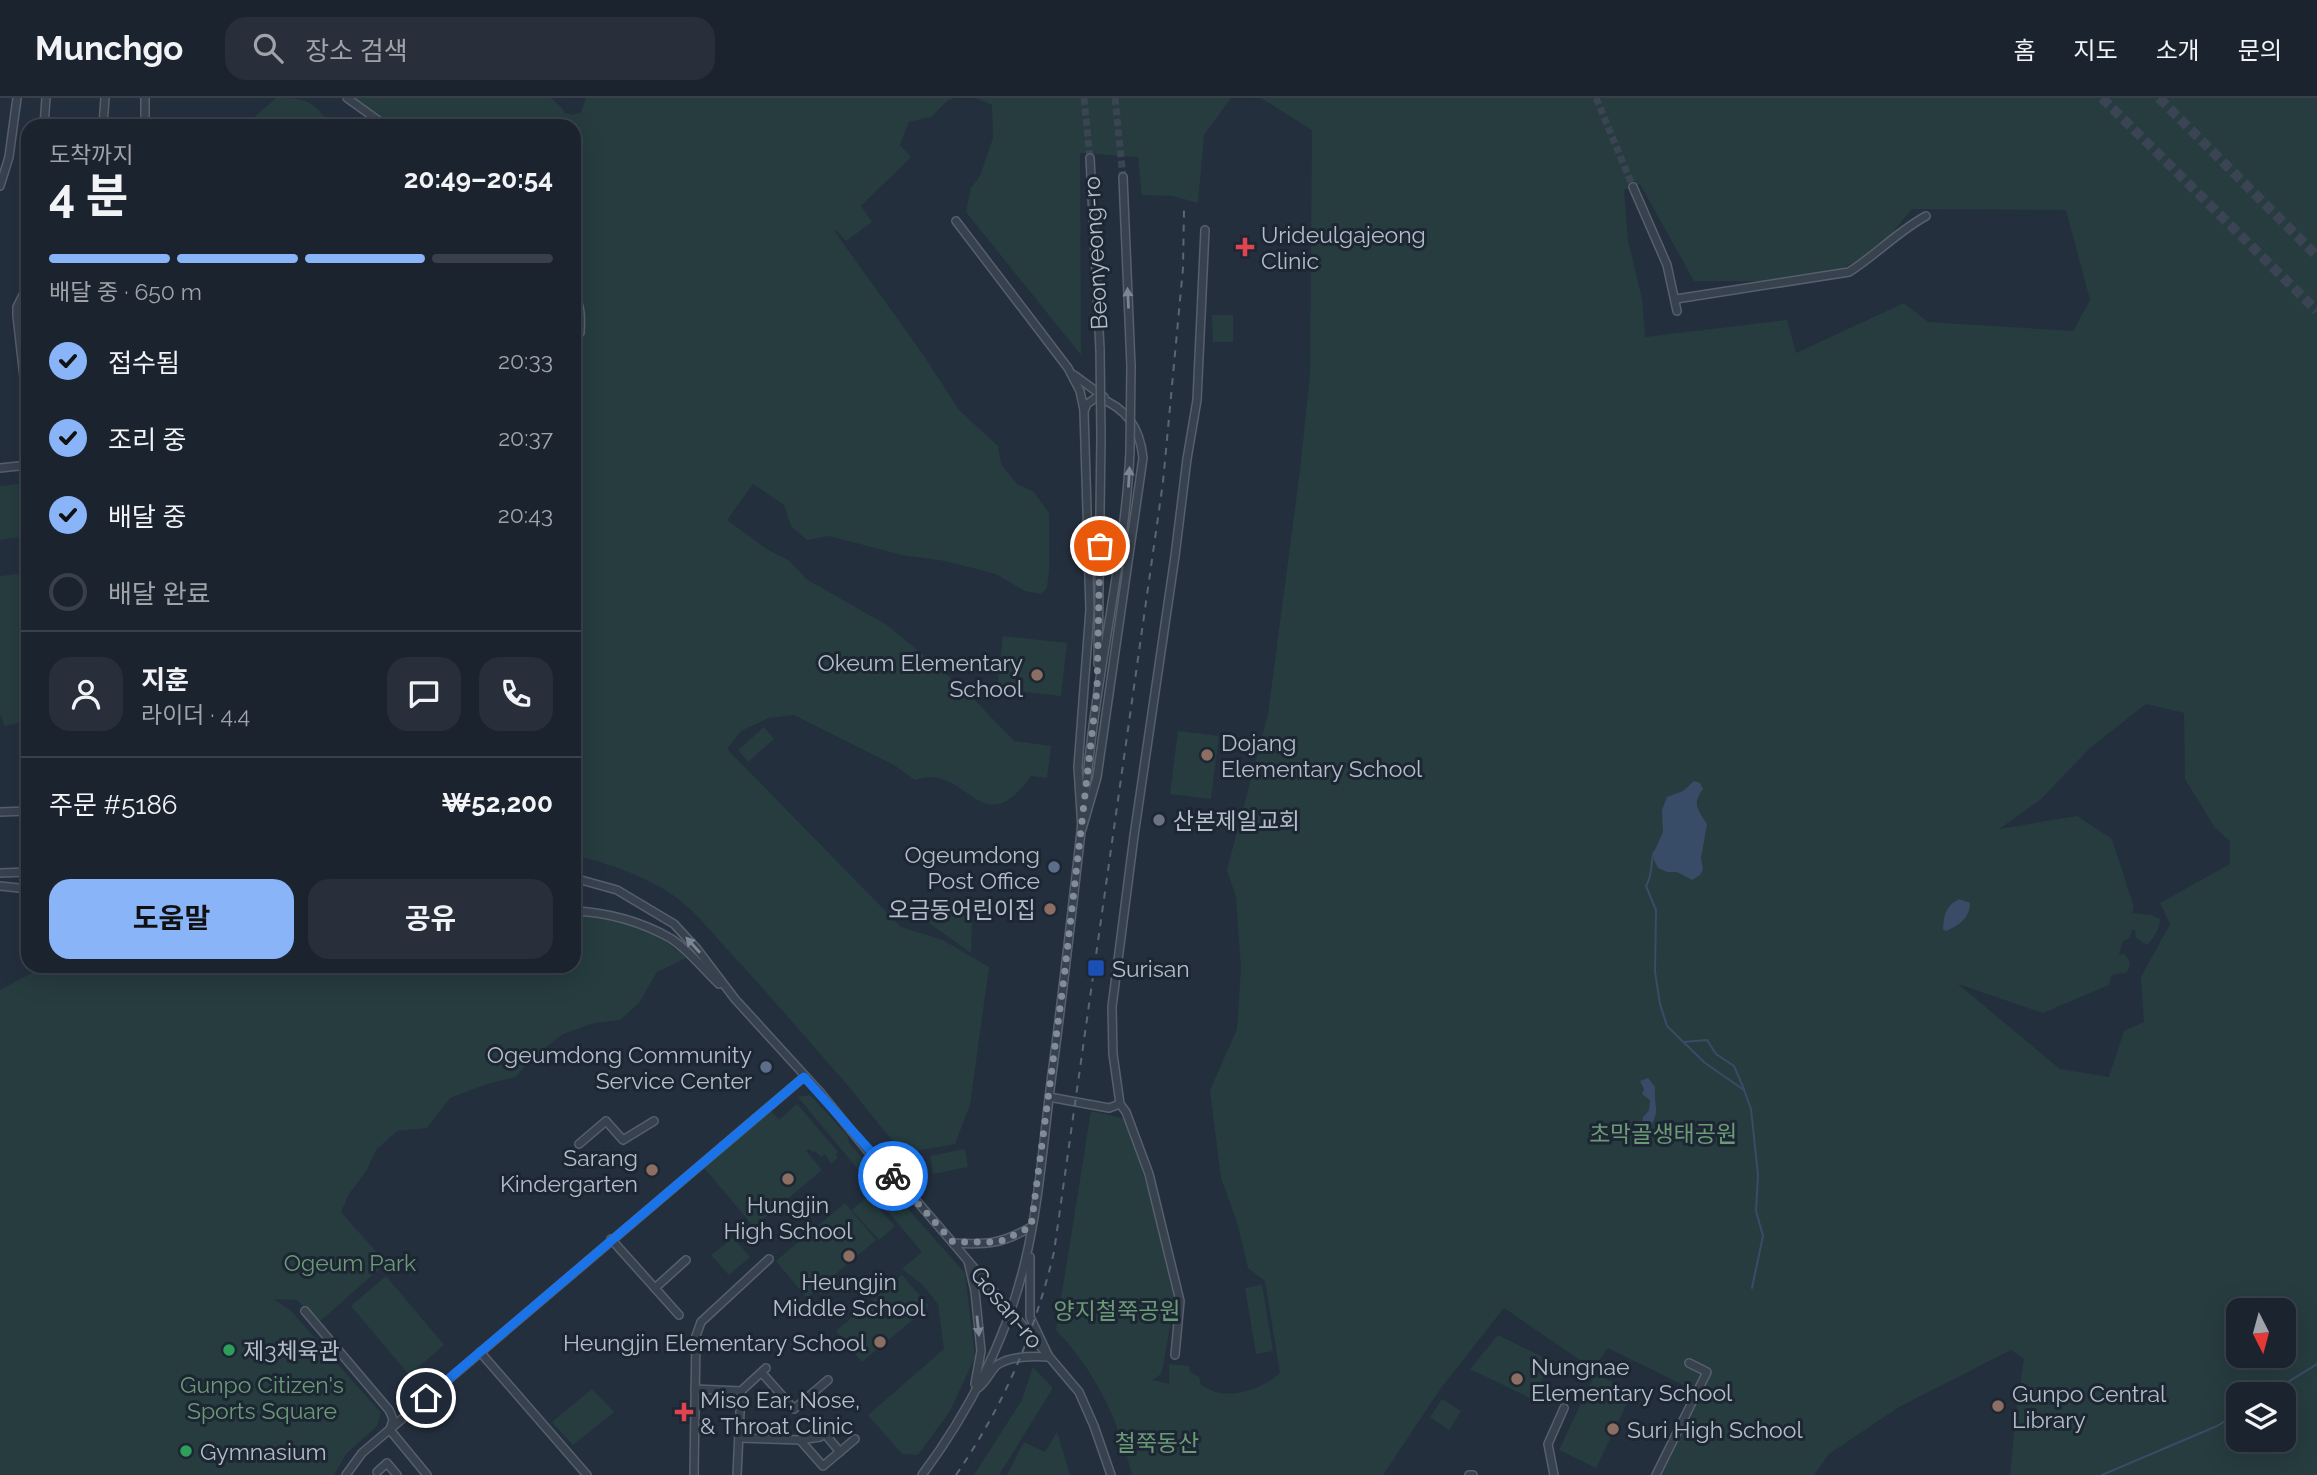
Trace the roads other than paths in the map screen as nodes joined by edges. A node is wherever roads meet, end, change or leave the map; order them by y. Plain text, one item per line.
1 (17, 98) edge
2 (46, 98) edge
3 (105, 98) edge
4 (145, 98) edge
5 (348, 98) edge
6 (44, 119) edge
7 (104, 119) edge
8 (145, 119) edge
9 (376, 119) edge
10 (0, 153) edge
11 (9, 157) junction
12 (1090, 158) tunnel mouth
13 (1123, 177) tunnel mouth
14 (0, 186) edge
15 (1633, 187) tunnel mouth
16 (1926, 216) dead end
17 (956, 221) dead end
18 (1205, 230) dead end
19 (1676, 299) junction
20 (21, 300) edge
21 (1677, 311) dead end
22 (21, 351) edge
23 (1068, 368) junction
24 (1110, 402) junction
25 (1084, 411) junction
26 (21, 466) edge
27 (0, 468) edge
28 (1097, 690) junction
29 (21, 810) edge
30 (0, 812) edge
31 (1082, 829) junction
32 (21, 872) edge
33 (0, 873) edge
34 (581, 880) edge
35 (0, 886) edge
36 (21, 888) edge
37 (581, 911) edge
38 (735, 999) junction
39 (804, 1077) junction
40 (1049, 1097) junction
41 (1120, 1104) junction
42 (654, 1121) dead end
43 (579, 1143) dead end
44 (1031, 1227) junction
45 (611, 1239) junction
46 (953, 1242) junction
47 (1030, 1242) junction
48 (769, 1259) dead end
49 (686, 1260) dead end
50 (967, 1260) junction
51 (655, 1288) junction
52 (1011, 1310) junction
53 (304, 1311) dead end
54 (679, 1315) dead end
55 (480, 1352) junction
56 (1175, 1354) dead end
57 (1049, 1357) junction
58 (1689, 1363) dead end
59 (828, 1380) dead end
60 (695, 1389) junction
61 (741, 1391) junction
62 (974, 1392) junction
63 (1564, 1408) dead end
64 (390, 1430) junction
65 (739, 1438) junction
66 (855, 1439) dead end
67 (800, 1440) junction
68 (840, 1452) junction
69 (377, 1472) dead end
70 (346, 1475) edge
71 (397, 1475) edge
72 (427, 1475) edge
73 (587, 1475) edge
74 (694, 1475) edge
75 (737, 1475) edge
76 (922, 1475) edge
77 (1111, 1475) edge
78 (1554, 1475) edge
79 (1656, 1475) edge

1 - 11 street
2 - 6 street
3 - 7 street
4 - 8 street
5 - 9 street
10 - 11 street
11 - 14 street
12 - 28 street, Beonyeong-ro, bridge
28 -> 13 street, Beonyeong-ro, bridge
15 - 19 street
16 - 19 street
17 - 23 street
18 - 41 street
19 - 21 street
20 - 22 street
23 - 24 street
23 - 25 street
24 - 25 street
24 - 31 street
25 - 31 street
26 - 27 street
28 - 31 street
29 - 30 street
31 - 40 street
32 - 33 street
38 -> 34 street, Gosan-ro
35 - 36 street
37 - 38 street, Gosan-ro
38 - 39 street, Gosan-ro
39 - 45 street
39 - 46 street, Gosan-ro
40 - 41 street
40 - 44 street
41 - 56 street
42 - 43 street
44 - 46 street
44 - 47 street
45 - 51 street
45 - 55 street
46 - 50 street, Gosan-ro
47 - 52 street
47 - 57 street
48 - 60 street
49 - 51 street
50 - 52 street, Gosan-ro
50 -> 62 street
51 - 54 street
52 - 57 street, Gosan-ro
52 - 62 street
53 - 64 street
55 - 64 street
55 - 73 street
57 - 62 street
57 - 77 street, Gosan-ro
58 - 79 street
59 - 61 street
60 - 61 street
60 - 74 street
61 - 65 street
62 - 76 street
63 - 78 street
64 - 70 street
64 - 72 street
65 - 67 street
65 - 75 street
66 - 68 street
67 - 68 street
67 - 68 street
69 - 71 street

